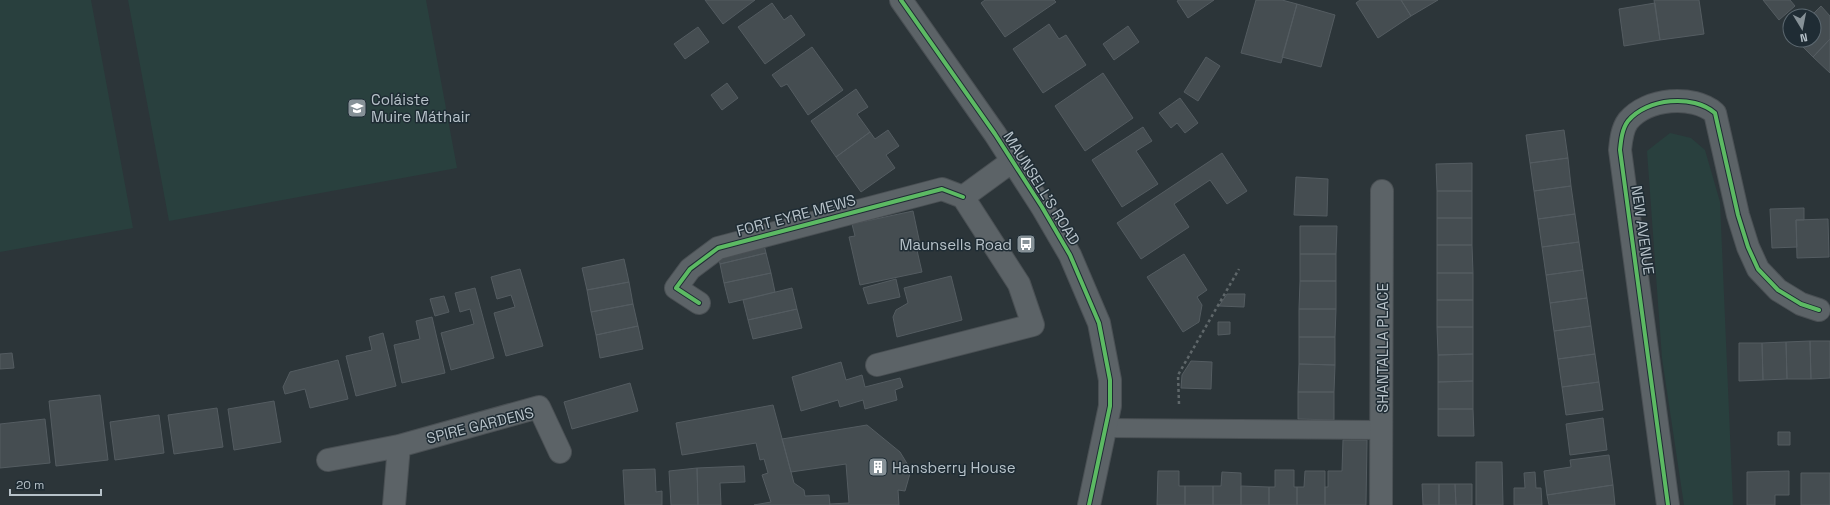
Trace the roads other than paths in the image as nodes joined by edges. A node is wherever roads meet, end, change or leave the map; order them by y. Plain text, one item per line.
1 (901, 0) edge
2 (1011, 162) junction
3 (1382, 191) dead end
4 (963, 197) junction
5 (699, 303) dead end
6 (1819, 310) dead end
7 (876, 365) dead end
8 (1107, 428) junction
9 (1382, 430) junction
10 (399, 446) junction
11 (560, 452) dead end
12 (328, 460) dead end
13 (394, 505) edge
14 (1089, 505) edge
15 (1381, 505) edge
16 (1668, 505) edge

1 - 2 street, MAUNSELL'S ROAD
2 - 4 street, MAUNSELL'S ROAD
2 - 8 street, MAUNSELL'S ROAD
3 - 9 street, SHANTALLA PLACE
4 - 5 street, FORT EYRE MEWS
4 - 7 street
6 - 16 street, NEW AVENUE
8 - 9 lane
8 - 14 street, MAUNSELL'S ROAD
9 - 15 street, SHANTALLA PLACE
10 - 11 street, SPIRE GARDENS
10 - 12 street, SPIRE GARDENS
10 - 13 street

